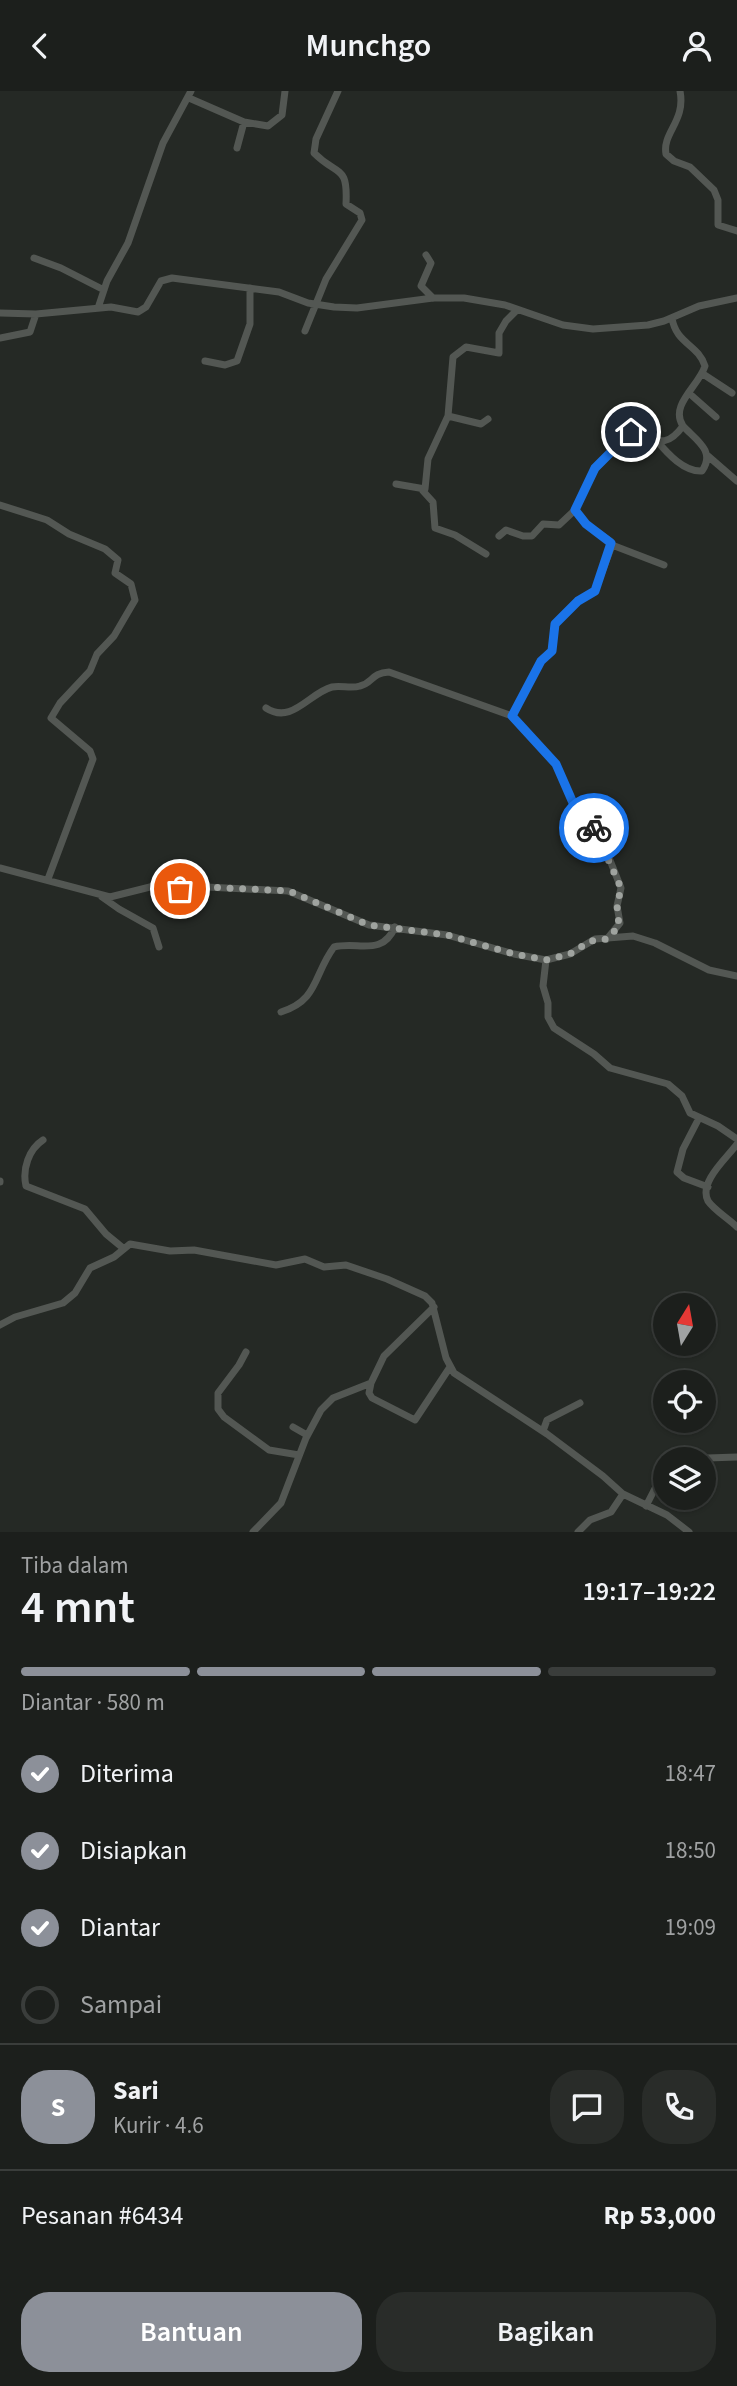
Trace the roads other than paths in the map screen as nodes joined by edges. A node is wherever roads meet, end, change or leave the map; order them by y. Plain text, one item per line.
1 (285, 91) edge
2 (338, 91) edge
3 (680, 91) edge
4 (190, 95) edge
5 (244, 122) junction
6 (237, 148) dead end
7 (737, 231) edge
8 (426, 255) dead end
9 (34, 258) dead end
10 (250, 288) junction
11 (104, 290) junction
12 (433, 297) junction
13 (737, 299) edge
14 (314, 304) junction
15 (98, 308) junction
16 (517, 310) junction
17 (0, 313) edge
18 (36, 314) junction
19 (672, 320) junction
20 (305, 331) dead end
21 (0, 338) edge
22 (205, 361) dead end
23 (703, 374) junction
24 (732, 393) dead end
25 (690, 394) junction
26 (448, 416) junction
27 (716, 417) dead end
28 (488, 419) dead end
29 (683, 426) junction
30 (657, 441) junction
31 (708, 456) junction
32 (737, 481) edge
33 (396, 484) dead end
34 (423, 491) junction
35 (0, 505) edge
36 (575, 510) junction
37 (499, 536) dead end
38 (612, 545) junction
39 (486, 554) dead end
40 (664, 565) dead end
41 (266, 708) dead end
42 (512, 716) junction
43 (0, 868) edge
44 (48, 879) junction
45 (102, 896) junction
46 (395, 927) junction
47 (607, 939) junction
48 (159, 947) dead end
49 (546, 960) junction
50 (737, 976) edge
51 (281, 1012) dead end
52 (699, 1118) junction
53 (43, 1140) dead end
54 (737, 1142) edge
55 (708, 1187) junction
56 (737, 1227) edge
57 (123, 1248) junction
58 (434, 1307) junction
59 (0, 1325) edge
60 (246, 1352) dead end
61 (450, 1367) junction
62 (371, 1383) junction
63 (580, 1403) dead end
64 (293, 1427) dead end
65 (543, 1431) junction
66 (307, 1435) junction
67 (299, 1455) junction
68 (737, 1457) edge
69 (716, 1458) edge
70 (653, 1492) edge
71 (623, 1494) junction
72 (646, 1506) junction
73 (253, 1532) edge
74 (578, 1532) edge
75 (689, 1532) edge

1 - 5 street
2 - 14 street
3 - 7 street
4 - 5 street
4 - 11 street
5 - 6 street
8 - 12 street
9 - 11 street
10 - 14 street
10 - 15 street
10 - 22 street
11 - 15 street
12 - 14 street
12 - 16 street
13 - 19 street
14 - 20 street
15 - 18 street
16 - 19 street
16 - 26 street
17 - 18 street
18 - 21 street
19 - 23 street
23 - 24 street
23 - 25 street
25 - 27 street
25 - 29 street
26 - 28 street
26 - 34 street
29 - 30 street
29 - 31 street
30 - 31 street
30 - 36 street
31 - 32 street
33 - 34 street
34 - 39 street
35 - 44 street
36 - 37 street
36 - 38 street
38 - 40 street
38 - 42 street
41 - 42 street
42 - 47 street
43 - 44 street
44 - 45 street
45 - 46 street
45 - 48 street
46 - 49 street
46 - 51 street
47 - 49 street
47 - 50 street
49 - 52 street
52 - 54 street
52 - 55 street
53 - 57 street
54 - 55 street
55 - 56 street
57 - 58 street
57 - 59 street
58 - 61 street
58 - 62 street
60 - 67 street
61 - 62 street
61 - 65 street
62 - 66 street
63 - 65 street
64 - 66 street
65 - 71 street
66 - 67 street
67 - 73 street
68 - 69 street
70 - 72 street
71 - 72 street
71 - 74 street
72 - 75 street

